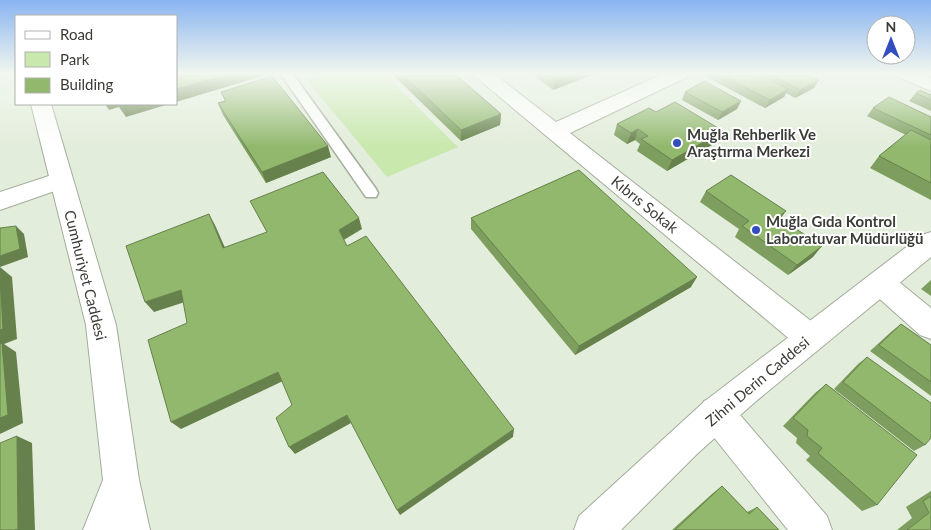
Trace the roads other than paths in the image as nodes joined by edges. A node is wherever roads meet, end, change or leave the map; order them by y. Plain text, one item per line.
1 (304, 98) edge
2 (513, 98) edge
3 (627, 98) edge
4 (41, 105) edge
5 (555, 131) junction
6 (61, 180) junction
7 (371, 193) dead end
8 (0, 202) edge
9 (931, 242) edge
10 (883, 284) junction
11 (931, 326) edge
12 (809, 337) junction
13 (716, 413) junction
14 (121, 480) junction
15 (102, 530) edge
16 (131, 530) edge
17 (592, 530) edge
18 (813, 530) edge

1 - 7 lane
2 - 5 main road, Kıbrıs Sokak
3 - 5 main road
4 - 6 main road, Cumhuriyet Caddesi
5 - 12 main road, Kıbrıs Sokak
6 - 8 main road
6 - 14 main road, Cumhuriyet Caddesi
9 - 10 main road, Zihni Derin Caddesi
10 - 11 main road
10 - 12 main road, Zihni Derin Caddesi
12 - 13 main road, Zihni Derin Caddesi
13 - 17 main road, Zihni Derin Caddesi
13 - 18 main road
14 - 15 main road
14 - 16 main road, Cumhuriyet Caddesi

